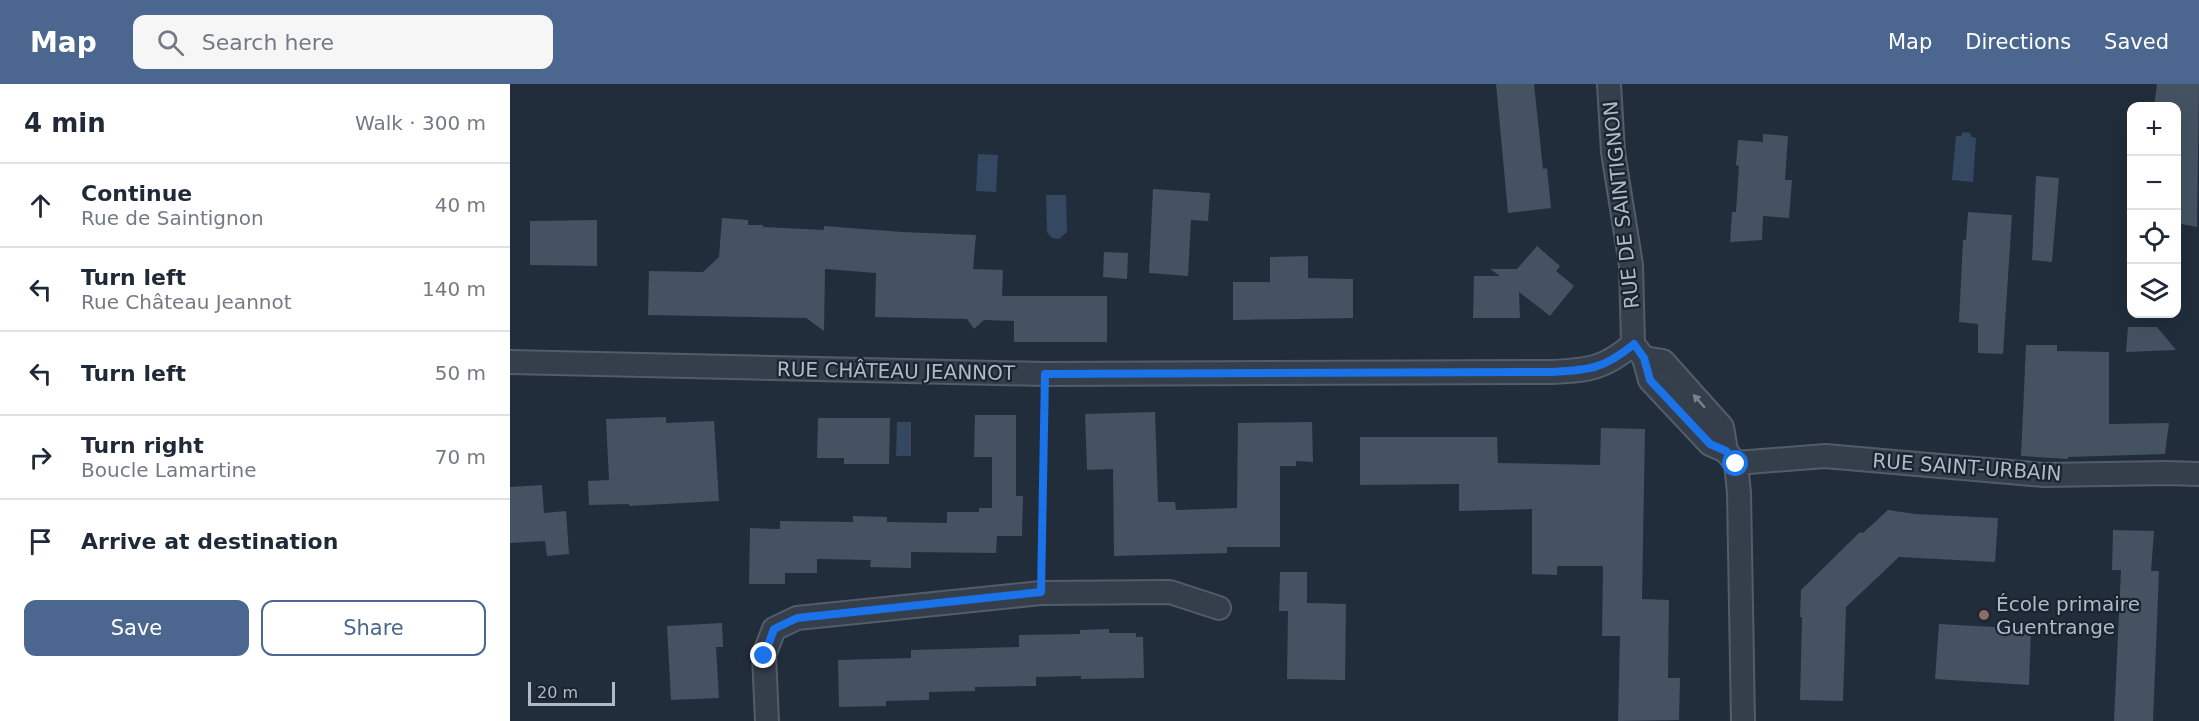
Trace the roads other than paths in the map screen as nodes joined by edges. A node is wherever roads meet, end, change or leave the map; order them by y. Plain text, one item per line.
1 (1609, 84) edge
2 (1639, 351) junction
3 (510, 362) edge
4 (1731, 457) junction
5 (2199, 474) edge
6 (1219, 608) dead end
7 (766, 721) edge
8 (1743, 721) edge

1 - 2 street, RUE DE SAINTIGNON
2 - 3 street, RUE CHÂTEAU JEANNOT
2 - 4 street, RUE DE SAINTIGNON
4 - 5 street, RUE SAINT-URBAIN
4 - 8 street
6 - 7 street

